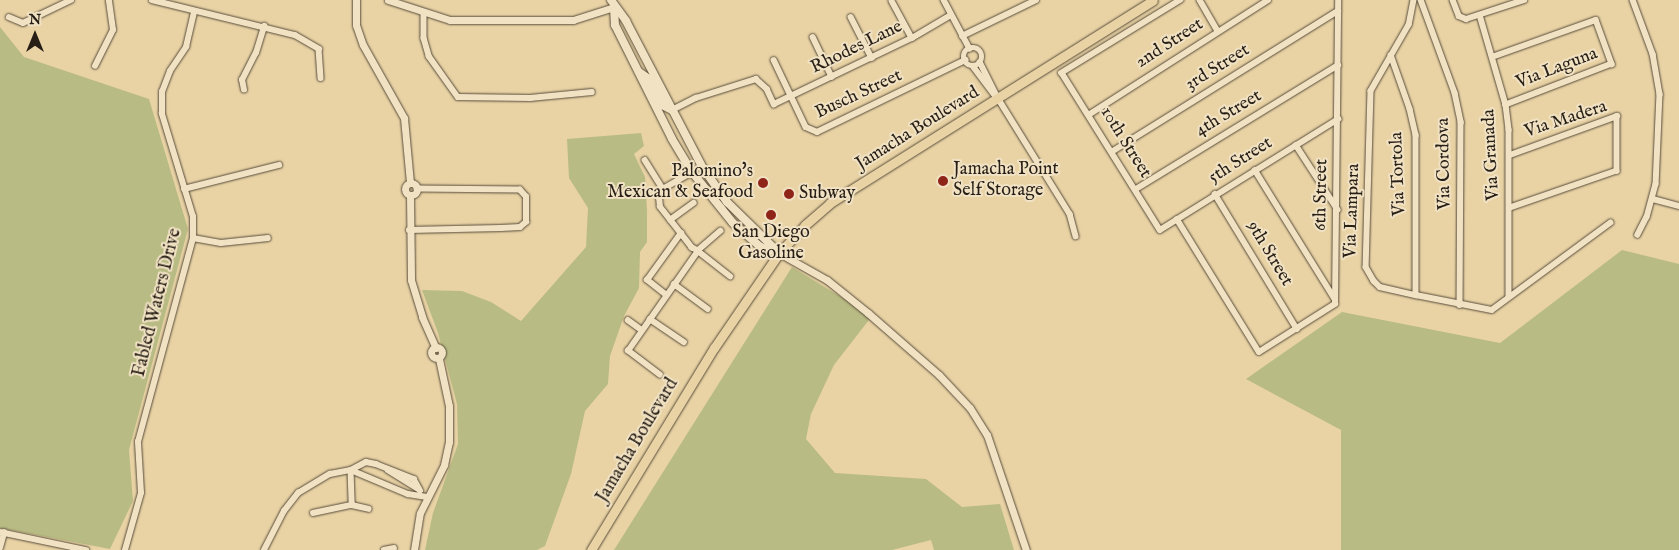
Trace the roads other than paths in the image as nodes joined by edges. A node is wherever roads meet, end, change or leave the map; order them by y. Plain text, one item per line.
1 (71, 0) edge
2 (109, 0) edge
3 (152, 0) edge
4 (356, 0) edge
5 (388, 0) edge
6 (944, 0) edge
7 (1036, 0) edge
8 (1153, 0) edge
9 (1181, 0) edge
10 (1200, 0) edge
11 (1268, 0) edge
12 (1338, 0) edge
13 (1414, 0) edge
14 (1421, 0) edge
15 (1453, 0) edge
16 (1524, 0) edge
17 (1633, 0) edge
18 (892, 1) edge
19 (1516, 2) edge
20 (612, 3) edge
21 (1338, 11) junction
22 (194, 12) junction
23 (424, 14) junction
24 (951, 15) junction
25 (1480, 15) junction
26 (9, 17) dead end
27 (851, 17) dead end
28 (264, 26) junction
29 (1218, 30) junction
30 (962, 36) junction
31 (813, 37) dead end
32 (912, 38) junction
33 (970, 49) junction
34 (1391, 55) junction
35 (1492, 57) junction
36 (872, 58) junction
37 (774, 60) dead end
38 (965, 60) junction
39 (980, 62) junction
40 (1338, 64) junction
41 (95, 66) dead end
42 (973, 66) junction
43 (637, 70) junction
44 (832, 77) junction
45 (321, 78) dead end
46 (244, 90) dead end
47 (592, 92) dead end
48 (791, 96) junction
49 (998, 98) junction
50 (1506, 105) junction
51 (672, 110) junction
52 (1090, 114) junction
53 (1338, 119) junction
54 (1296, 145) junction
55 (1113, 151) junction
56 (1510, 155) junction
57 (645, 160) dead end
58 (279, 166) dead end
59 (1255, 170) junction
60 (692, 172) junction
61 (410, 183) junction
62 (184, 189) junction
63 (418, 189) junction
64 (663, 189) junction
65 (1136, 189) junction
66 (1215, 194) junction
67 (410, 195) junction
68 (724, 198) junction
69 (1653, 199) junction
70 (693, 203) dead end
71 (1679, 206) edge
72 (1510, 208) junction
73 (1338, 210) junction
74 (1177, 219) junction
75 (670, 220) junction
76 (1610, 223) dead end
77 (409, 230) junction
78 (1160, 230) joint
79 (721, 231) dead end
80 (680, 233) junction
81 (1638, 235) dead end
82 (1076, 236) dead end
83 (194, 238) junction
84 (268, 238) dead end
85 (698, 251) junction
86 (780, 253) junction
87 (730, 276) dead end
88 (674, 284) junction
89 (666, 295) junction
90 (1416, 296) junction
91 (1509, 296) junction
92 (1335, 299) junction
93 (1460, 305) junction
94 (708, 309) dead end
95 (650, 319) junction
96 (628, 320) dead end
97 (1297, 329) junction
98 (642, 330) junction
99 (684, 342) dead end
100 (660, 375) dead end
101 (350, 470) junction
102 (428, 497) junction
103 (352, 505) junction
104 (369, 509) dead end
105 (313, 513) dead end
106 (2, 533) edge
107 (66, 547) edge
108 (0, 548) edge
109 (394, 548) dead end
110 (86, 550) edge
111 (125, 550) edge
112 (264, 550) edge
113 (384, 550) edge
114 (414, 550) edge
115 (591, 550) edge
116 (1026, 550) edge

1 - 26 street
2 - 41 street
3 - 22 street
4 - 61 street
5 - 23 street
6 - 24 street
7 - 30 street
8 - 49 main road, Jamacha Boulevard
9 - 52 street, 10th Street
10 - 29 street
11 - 29 street, 2nd Street
12 - 21 street, 6th Street
13 - 34 street, Via Lampara
14 - 93 street, Via Cordova
15 - 25 street
16 - 19 street
17 - 69 street
18 - 32 street
19 - 25 street
20 - 23 street
20 - 43 main road
20 - 51 main road
21 - 40 street, 6th Street
21 - 55 street, 3rd Street
22 - 28 street
22 - 62 street, Fabled Waters Drive
23 - 47 street
24 - 30 street
24 - 32 street, Rhodes Lane
25 - 35 street, Via Granada
27 - 36 street
28 - 45 street
28 - 46 street
29 - 52 street, 2nd Street
30 - 33 street
31 - 44 street
32 - 36 street, Rhodes Lane
33 - 38 street
33 - 39 street
34 - 90 street, Via Tortola
34 - 90 street, Via Lampara
35 - 50 street, Via Granada
35 - 50 street, Via Laguna
36 - 44 street, Rhodes Lane
37 - 48 street, Busch Street
38 - 42 street
38 - 48 street, Busch Street
39 - 42 street
39 - 49 street
40 - 53 street, 6th Street
40 - 65 street, 4th Street
42 - 49 street
43 - 51 main road
43 - 60 main road
44 - 48 street, Rhodes Lane
48 - 51 street, Rhodes Lane
49 - 82 street
49 - 86 main road, Jamacha Boulevard
50 - 56 street, Via Granada
51 - 68 main road
52 - 55 street, 10th Street
53 - 54 street, 5th Street
53 - 73 street, 6th Street
54 - 59 street, 5th Street
54 - 73 street
55 - 65 street, 10th Street
56 - 72 street, Via Granada
56 - 72 street, Via Madera
57 - 64 street
58 - 62 street
59 - 66 street, 5th Street
59 - 92 street
60 - 64 street
60 - 68 main road
60 - 86 main road
61 - 63 street
61 - 67 street
62 - 83 street, Fabled Waters Drive
63 - 67 street
63 - 77 street
64 - 75 street
65 - 78 street, 10th Street
66 - 74 street, 5th Street
66 - 97 street, 9th Street
67 - 77 street
68 - 86 main road
69 - 71 street
69 - 81 street
70 - 75 street
72 - 91 street, Via Granada
73 - 92 street, 6th Street
74 - 78 street, 5th Street
74 - 97 street
75 - 80 street
76 - 91 street, Via Lampara
77 - 102 street
79 - 85 street
80 - 85 street
80 - 89 street
83 - 84 street
83 - 111 street, Fabled Waters Drive
85 - 87 street
85 - 88 street
86 - 115 main road, Jamacha Boulevard
86 - 116 street
88 - 89 street
88 - 94 street
89 - 95 street
90 - 93 street, Via Lampara
91 - 93 street, Via Lampara
92 - 97 street
95 - 98 street
95 - 99 street
96 - 98 street
98 - 100 street
101 - 102 street
101 - 102 street
101 - 103 street
101 - 112 street
102 - 114 street
103 - 104 street
103 - 105 street
106 - 107 street
106 - 108 street
107 - 110 street
109 - 113 street

